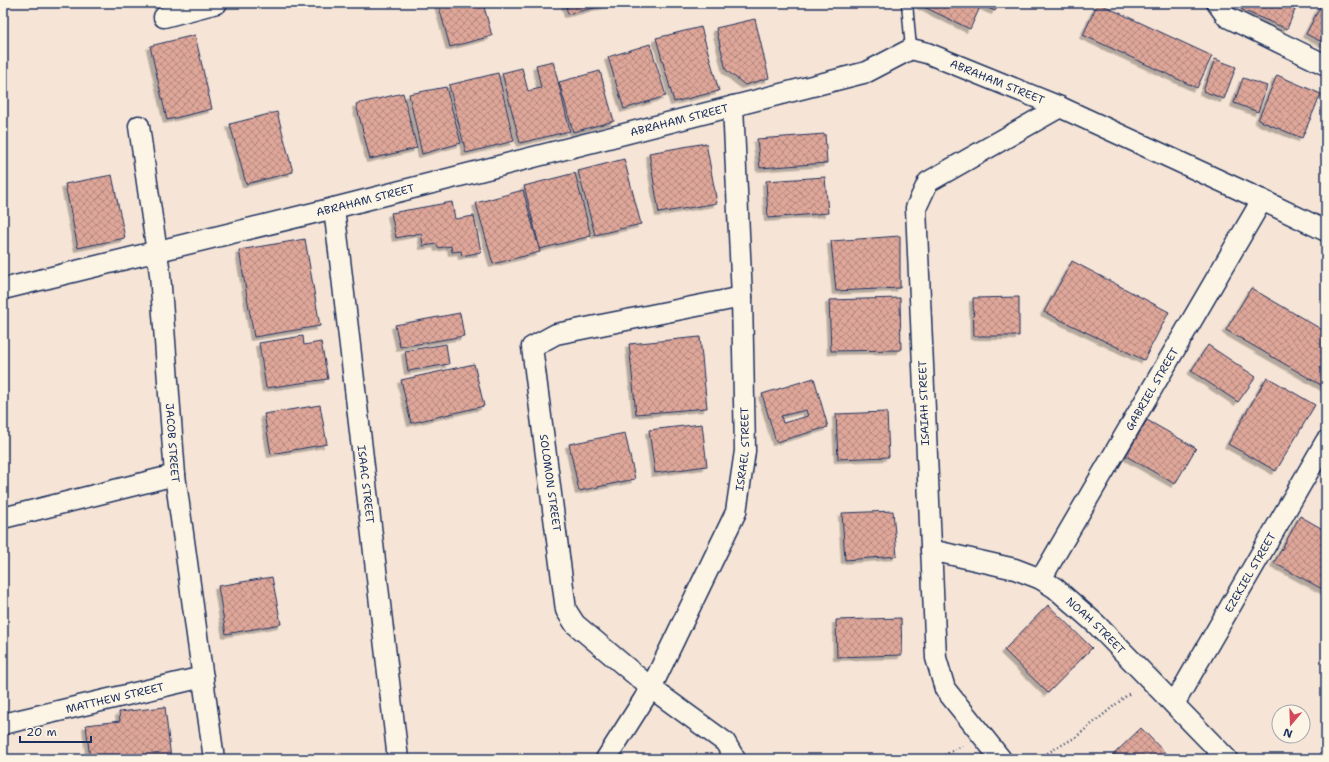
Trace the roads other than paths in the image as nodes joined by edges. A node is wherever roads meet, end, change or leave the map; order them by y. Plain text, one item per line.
1 (217, 3) edge
2 (907, 3) edge
3 (1217, 3) edge
4 (164, 17) dead end
5 (911, 49) junction
6 (1326, 64) edge
7 (733, 106) junction
8 (1060, 107) junction
9 (139, 126) dead end
10 (1262, 200) junction
11 (334, 208) junction
12 (1326, 231) edge
13 (157, 251) junction
14 (3, 289) edge
15 (742, 297) junction
16 (1326, 441) edge
17 (175, 475) junction
18 (3, 518) edge
19 (931, 550) junction
20 (1041, 578) junction
21 (203, 678) junction
22 (651, 688) junction
23 (1174, 704) junction
24 (3, 724) edge
25 (214, 759) edge
26 (398, 759) edge
27 (606, 759) edge
28 (735, 759) edge
29 (1001, 759) edge
30 (1227, 759) edge

1 - 4 street
2 - 5 lane
3 - 6 street
5 - 7 street, ABRAHAM STREET
5 - 8 street, ABRAHAM STREET
7 - 11 street, ABRAHAM STREET
7 - 15 street, ISRAEL STREET
8 - 10 street, ABRAHAM STREET
8 - 19 street, ISAIAH STREET
9 - 13 street, JACOB STREET
10 - 12 street, ABRAHAM STREET
10 - 20 street, GABRIEL STREET
11 - 13 street, ABRAHAM STREET
11 - 26 street, ISAAC STREET
13 - 14 street, ABRAHAM STREET
13 - 17 street, JACOB STREET
15 - 22 street, ISRAEL STREET
15 - 22 street, SOLOMON STREET
16 - 23 street, EZEKIEL STREET
17 - 18 street
17 - 21 street, JACOB STREET
19 - 20 street, NOAH STREET
19 - 29 street, ISAIAH STREET
20 - 23 street, NOAH STREET
21 - 24 street, MATTHEW STREET
21 - 25 street, JACOB STREET
22 - 27 street, ISRAEL STREET
22 - 28 street, SOLOMON STREET
23 - 30 street, NOAH STREET

